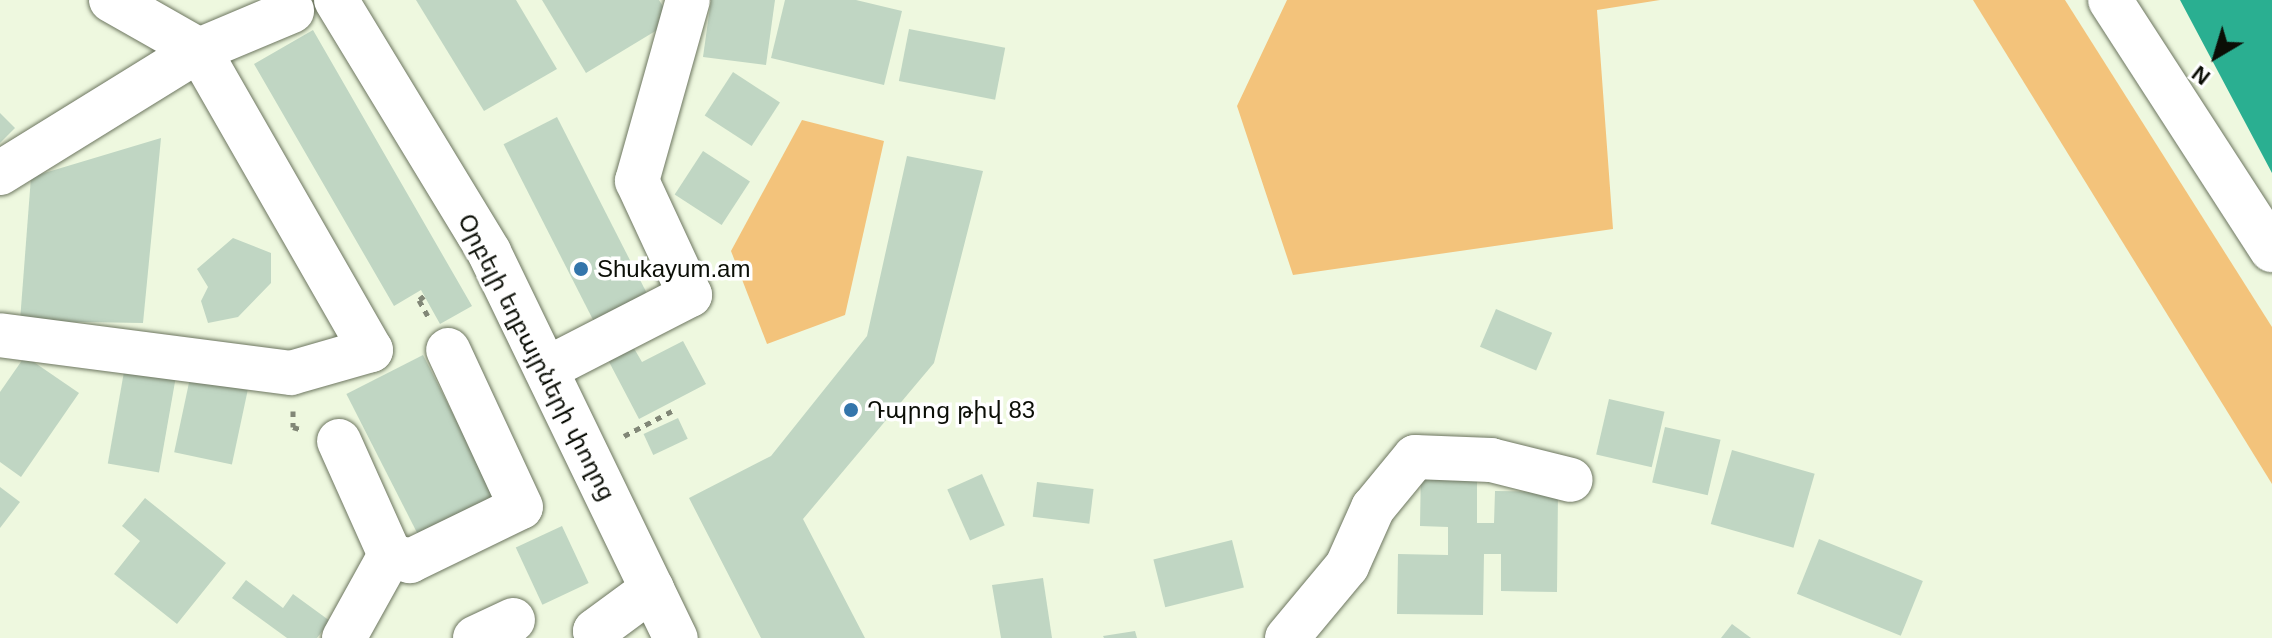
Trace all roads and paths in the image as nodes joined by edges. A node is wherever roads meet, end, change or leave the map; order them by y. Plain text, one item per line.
1 (111, 0) edge
2 (336, 0) edge
3 (688, 0) edge
4 (2110, 0) edge
5 (292, 11) dead end
6 (199, 50) junction
7 (0, 173) edge
8 (2272, 250) edge
9 (424, 296) dead end
10 (438, 333) joint
11 (0, 335) edge
12 (546, 369) junction
13 (672, 411) dead end
14 (624, 436) dead end
15 (339, 441) dead end
16 (1571, 480) dead end
17 (390, 555) junction
18 (652, 589) junction
19 (344, 638) edge
20 (597, 638) edge
21 (676, 638) edge
22 (1287, 638) edge

1 - 6 street
2 - 12 street, Օրբելի եղբայրների փողոց
3 - 12 street
4 - 8 street
5 - 6 street
6 - 7 street
6 - 11 street
9 - 10 path
10 - 17 street
12 - 18 street, Օրբելի եղբայրների փողոց
13 - 14 path
15 - 17 street
16 - 22 street
17 - 19 street
18 - 20 street
18 - 21 street, Օրբելի եղբայրների փողոց

